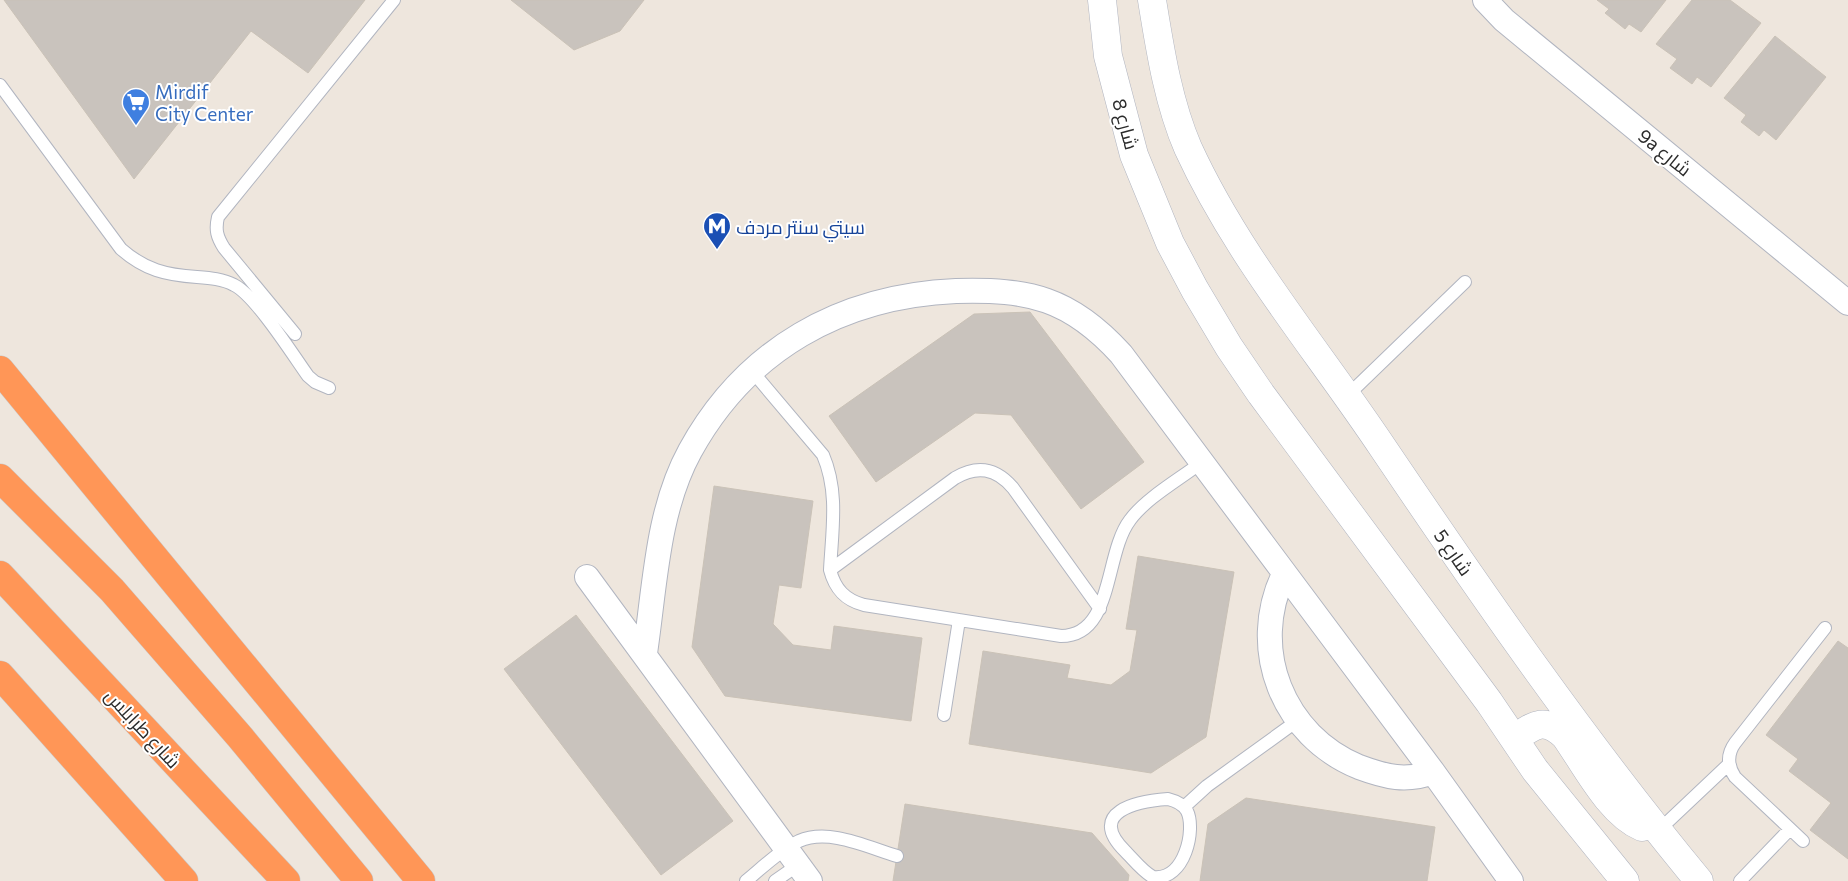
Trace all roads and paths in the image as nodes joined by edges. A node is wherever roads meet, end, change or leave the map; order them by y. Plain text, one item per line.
1 (394, 0) edge
2 (1102, 0) edge
3 (1152, 0) edge
4 (1485, 0) edge
5 (0, 85) edge
6 (1465, 282) dead end
7 (1848, 303) edge
8 (295, 334) dead end
9 (0, 370) edge
10 (752, 371) junction
11 (329, 388) dead end
12 (1348, 395) junction
13 (1202, 462) junction
14 (0, 478) edge
15 (830, 570) junction
16 (1284, 574) junction
17 (0, 575) edge
18 (587, 577) dead end
19 (1100, 609) junction
20 (959, 620) junction
21 (1825, 628) dead end
22 (645, 653) junction
23 (3, 682) edge
24 (944, 715) dead end
25 (1297, 721) junction
26 (1514, 739) junction
27 (1729, 764) junction
28 (1433, 772) junction
29 (1184, 807) junction
30 (1790, 829) junction
31 (1658, 831) junction
32 (1803, 841) dead end
33 (897, 856) dead end
34 (798, 865) edge
35 (184, 881) edge
36 (286, 881) edge
37 (359, 881) edge
38 (421, 881) edge
39 (746, 881) edge
40 (775, 881) edge
41 (1511, 881) edge
42 (1625, 881) edge
43 (1700, 881) edge
44 (1740, 881) edge

1 - 8 lane
2 - 26 street, شارع 8
3 - 12 street, شارع 5
4 - 7 street, 9a شارع
5 - 11 lane
6 - 12 lane
9 - 38 highway
10 - 13 street
10 - 15 lane
10 - 22 street
12 - 31 street, شارع 5
13 - 16 street
13 - 19 lane
14 - 37 highway
15 - 19 lane
15 - 20 lane
16 - 25 street
16 - 28 street
17 - 36 highway, شارع طرابلس
18 - 22 street
19 - 20 lane
20 - 24 lane
21 - 27 lane
22 - 34 street
23 - 35 highway
25 - 28 street
25 - 29 lane
26 - 31 street
26 - 42 street
27 - 30 lane
27 - 31 lane
28 - 41 street
29 - 29 lane
30 - 32 lane
30 - 44 lane
31 - 43 street, شارع 5
33 - 34 lane
34 - 39 lane
34 - 40 lane

